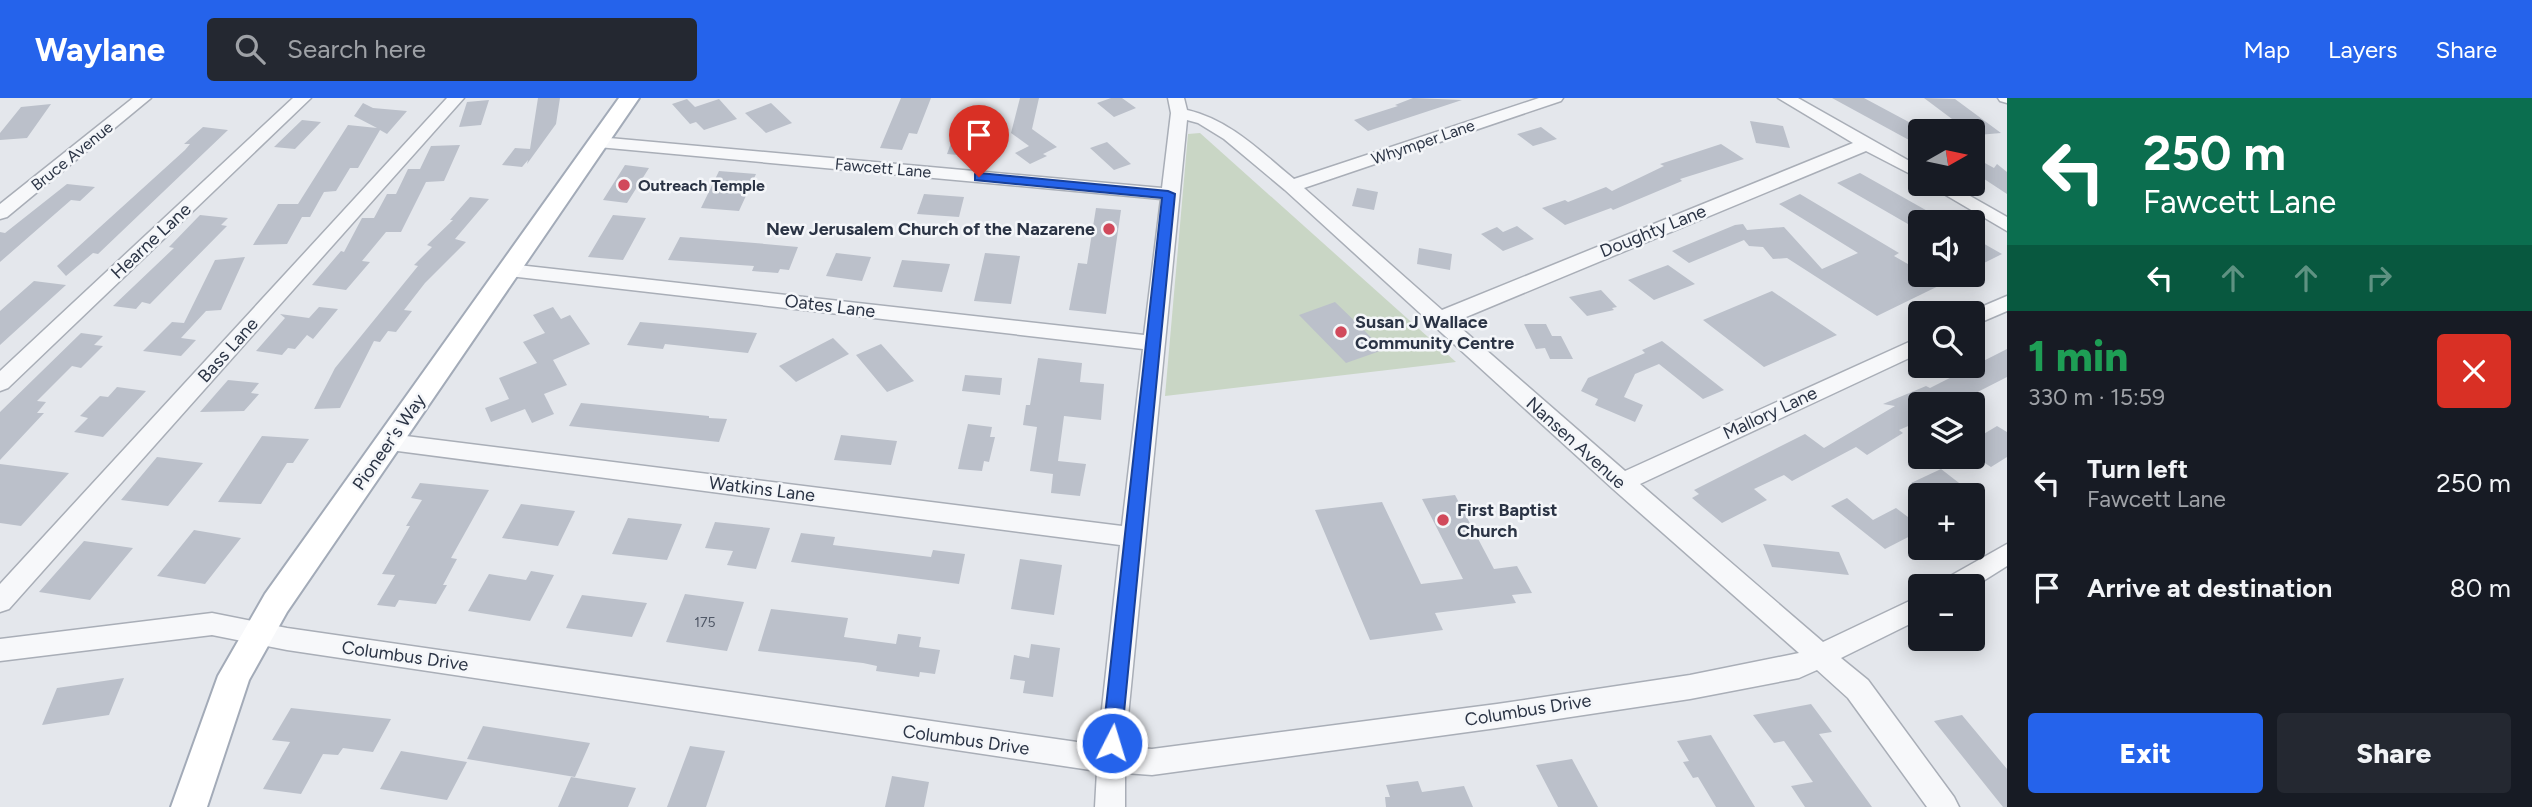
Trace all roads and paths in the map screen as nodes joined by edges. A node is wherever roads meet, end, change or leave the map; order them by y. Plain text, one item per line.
1 (144, 98) edge
2 (303, 98) edge
3 (456, 98) edge
4 (629, 98) edge
5 (1555, 98) edge
6 (1786, 98) edge
7 (1178, 105) edge
8 (598, 142) junction
9 (1867, 144) junction
10 (1908, 167) edge
11 (1291, 186) junction
12 (1168, 194) junction
13 (1957, 196) edge
14 (0, 213) edge
15 (2007, 225) edge
16 (509, 270) junction
17 (2007, 303) edge
18 (1985, 313) edge
19 (1441, 323) junction
20 (1152, 343) junction
21 (1908, 350) edge
22 (0, 383) edge
23 (390, 442) junction
24 (1621, 483) junction
25 (1133, 537) junction
26 (2007, 554) edge
27 (1974, 574) edge
28 (0, 601) edge
29 (1908, 613) edge
30 (258, 633) junction
31 (0, 650) edge
32 (1821, 657) junction
33 (1111, 758) junction
34 (189, 807) edge
35 (1110, 807) edge
36 (1944, 807) edge

1 - 14 street, Bruce Avenue
2 - 22 street, Hearne Lane
3 - 28 street, Bass Lane
4 - 8 main road, Pioneer's Way
5 - 11 street, Whymper Lane
6 - 9 street
7 - 11 street, Nansen Avenue
7 - 12 street
8 - 12 street, Fawcett Lane
8 - 16 main road, Pioneer's Way
9 - 10 street
9 - 19 street, Doughty Lane
11 - 19 street, Nansen Avenue
12 - 20 street
13 - 15 street
16 - 20 street, Oates Lane
16 - 23 main road, Pioneer's Way
17 - 18 street
19 - 24 street, Nansen Avenue
20 - 25 street
21 - 24 street, Mallory Lane
23 - 25 street, Watkins Lane
23 - 30 main road, Pioneer's Way
24 - 32 street, Nansen Avenue
25 - 33 street
26 - 27 street
29 - 32 street, Columbus Drive
30 - 31 street, Columbus Drive
30 - 33 street, Columbus Drive
30 - 34 main road, Pioneer's Way
32 - 33 street, Columbus Drive
32 - 36 street, Nansen Avenue
33 - 35 street

